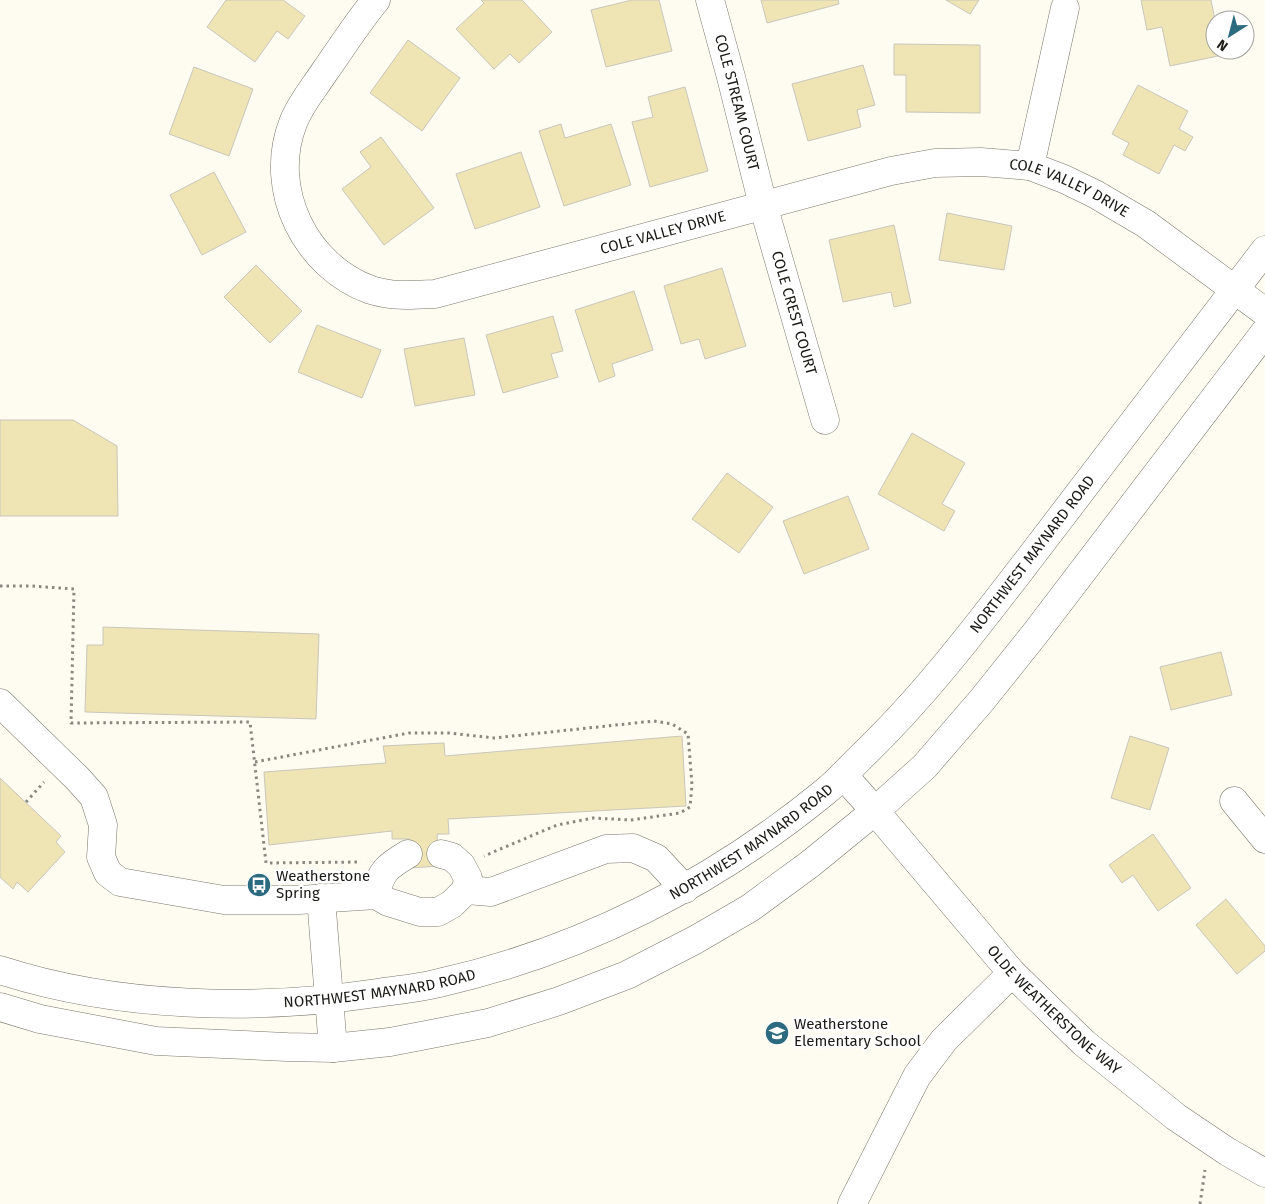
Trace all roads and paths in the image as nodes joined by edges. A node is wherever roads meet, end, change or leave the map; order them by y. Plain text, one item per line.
1 (376, 0) edge
2 (710, 0) edge
3 (1065, 8) dead end
4 (1030, 166) junction
5 (763, 205) junction
6 (1265, 250) edge
7 (1234, 290) junction
8 (1265, 312) edge
9 (1265, 332) edge
10 (825, 420) dead end
11 (0, 586) edge
12 (0, 703) edge
13 (255, 762) junction
14 (843, 774) junction
15 (1234, 801) dead end
16 (875, 811) junction
17 (1265, 839) edge
18 (408, 854) dead end
19 (441, 854) dead end
20 (365, 862) dead end
21 (470, 876) junction
22 (685, 889) junction
23 (376, 894) junction
24 (321, 898) junction
25 (0, 970) edge
26 (1012, 973) junction
27 (330, 999) junction
28 (0, 1007) edge
29 (333, 1048) junction
30 (1205, 1170) dead end
31 (1265, 1173) edge
32 (855, 1203) edge
33 (1200, 1204) edge

1 - 5 main road, COLE VALLEY DRIVE
2 - 5 main road, COLE STREAM COURT
3 - 4 main road
4 - 5 main road, COLE VALLEY DRIVE
4 - 7 main road, COLE VALLEY DRIVE
5 - 10 main road, COLE CREST COURT
6 - 7 main road, NORTHWEST MAYNARD ROAD
7 - 8 main road, COLE VALLEY DRIVE
7 - 14 main road, NORTHWEST MAYNARD ROAD
9 - 16 main road
11 - 13 path
12 - 24 main road
13 - 20 path
13 - 21 path
14 - 16 main road, OLDE WEATHERSTONE WAY
14 - 22 main road, NORTHWEST MAYNARD ROAD
15 - 17 main road
16 - 26 main road, OLDE WEATHERSTONE WAY
16 - 29 main road
18 - 23 main road
19 - 21 main road
21 - 22 main road
21 - 23 main road
22 - 27 main road, NORTHWEST MAYNARD ROAD
23 - 24 main road
24 - 27 main road
25 - 27 main road, NORTHWEST MAYNARD ROAD
26 - 31 main road, OLDE WEATHERSTONE WAY
26 - 32 main road
27 - 29 main road
28 - 29 main road
30 - 33 path

